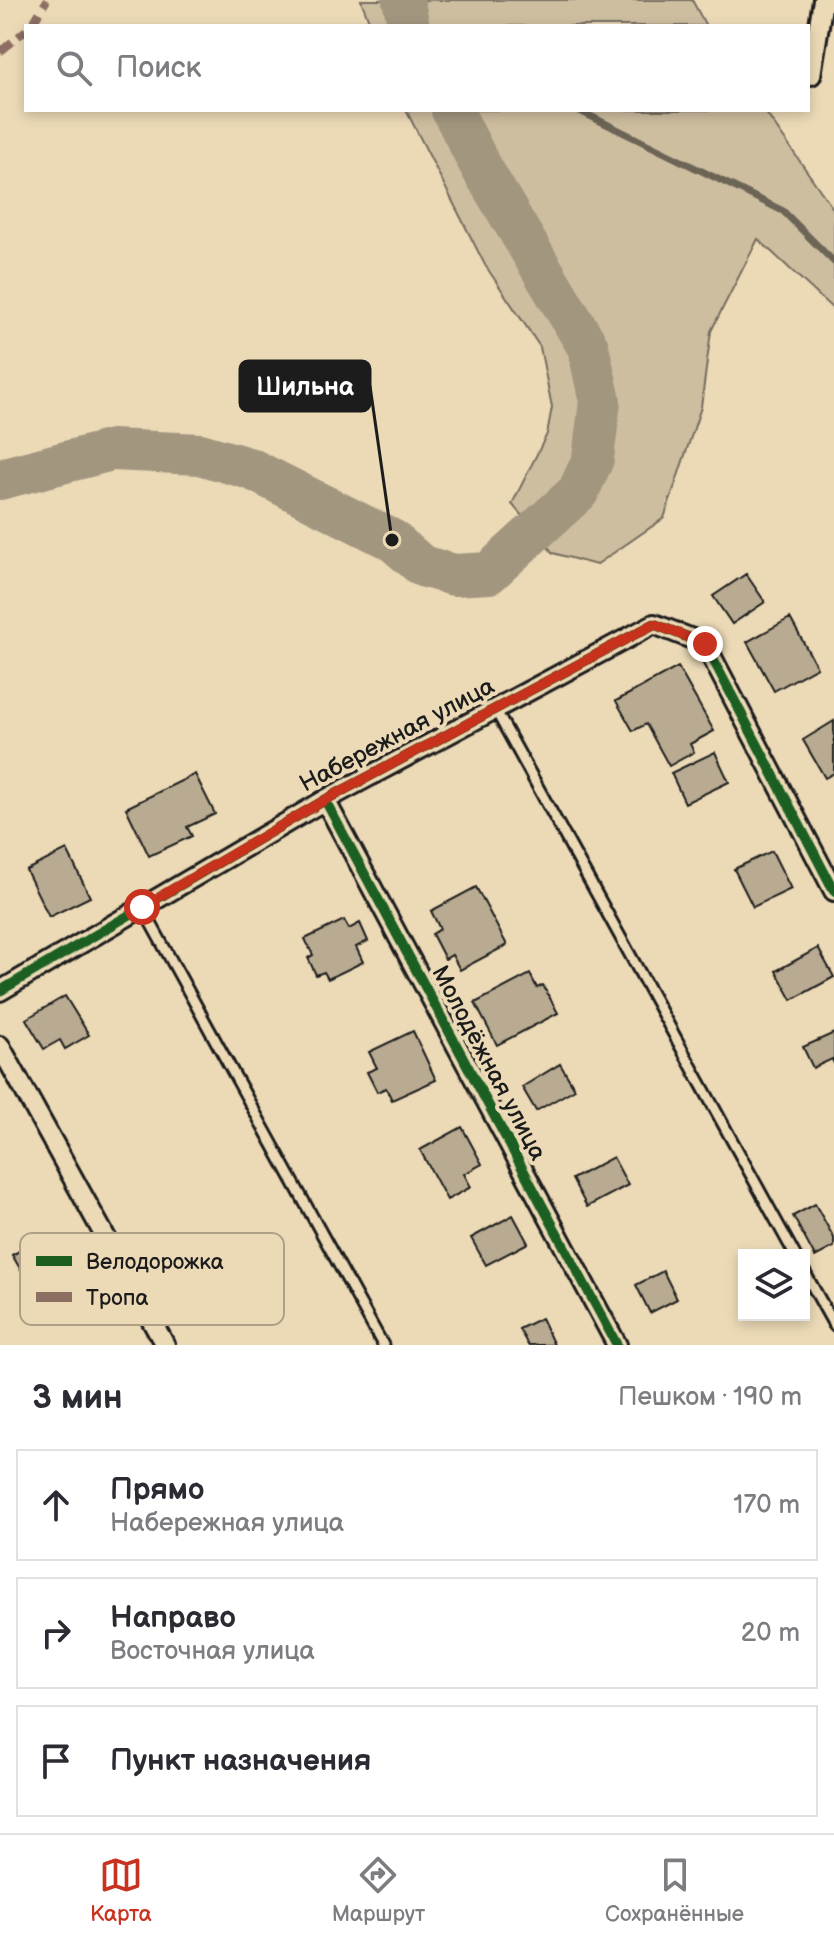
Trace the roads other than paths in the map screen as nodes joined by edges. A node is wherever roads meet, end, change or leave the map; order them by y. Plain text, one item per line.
1 (823, 0) edge
2 (811, 75) dead end
3 (495, 709) junction
4 (325, 800) junction
5 (834, 891) edge
6 (142, 907) junction
7 (0, 991) edge
8 (0, 1046) edge
9 (103, 1233) edge
10 (792, 1249) edge
11 (810, 1282) edge
12 (154, 1325) edge
13 (834, 1325) edge
14 (165, 1345) edge
15 (383, 1345) edge
16 (617, 1345) edge

1 - 2 street
3 - 4 street, Набережная улица
3 - 5 street, Набережная улица
3 - 10 lane
4 - 6 street, Набережная улица
4 - 16 street, Молодёжная улица
6 - 7 street, Набережная улица
6 - 15 lane
8 - 9 street
11 - 13 lane
12 - 14 street

